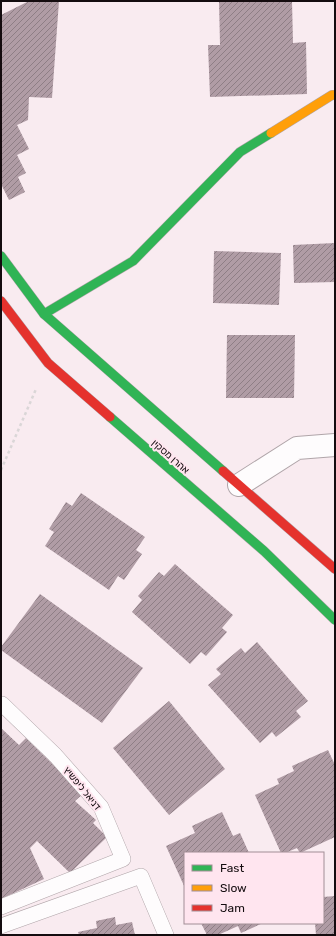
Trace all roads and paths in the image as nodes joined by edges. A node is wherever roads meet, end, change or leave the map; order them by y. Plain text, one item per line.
1 (335, 95) edge
2 (1, 256) edge
3 (1, 301) edge
4 (44, 314) junction
5 (48, 363) junction
6 (335, 446) edge
7 (1, 470) edge
8 (239, 485) junction
9 (335, 569) edge
10 (335, 620) edge
11 (2, 704) edge
12 (1, 907) edge
13 (1, 926) edge
14 (166, 935) edge

1 - 4 street
2 - 4 street
3 - 5 street, אהרן מסקין
4 - 8 street
5 - 7 path
5 - 10 street, אהרן מסקין
6 - 8 street
8 - 9 street
11 - 12 lane, דניאל ליפשיץ
13 - 14 lane

